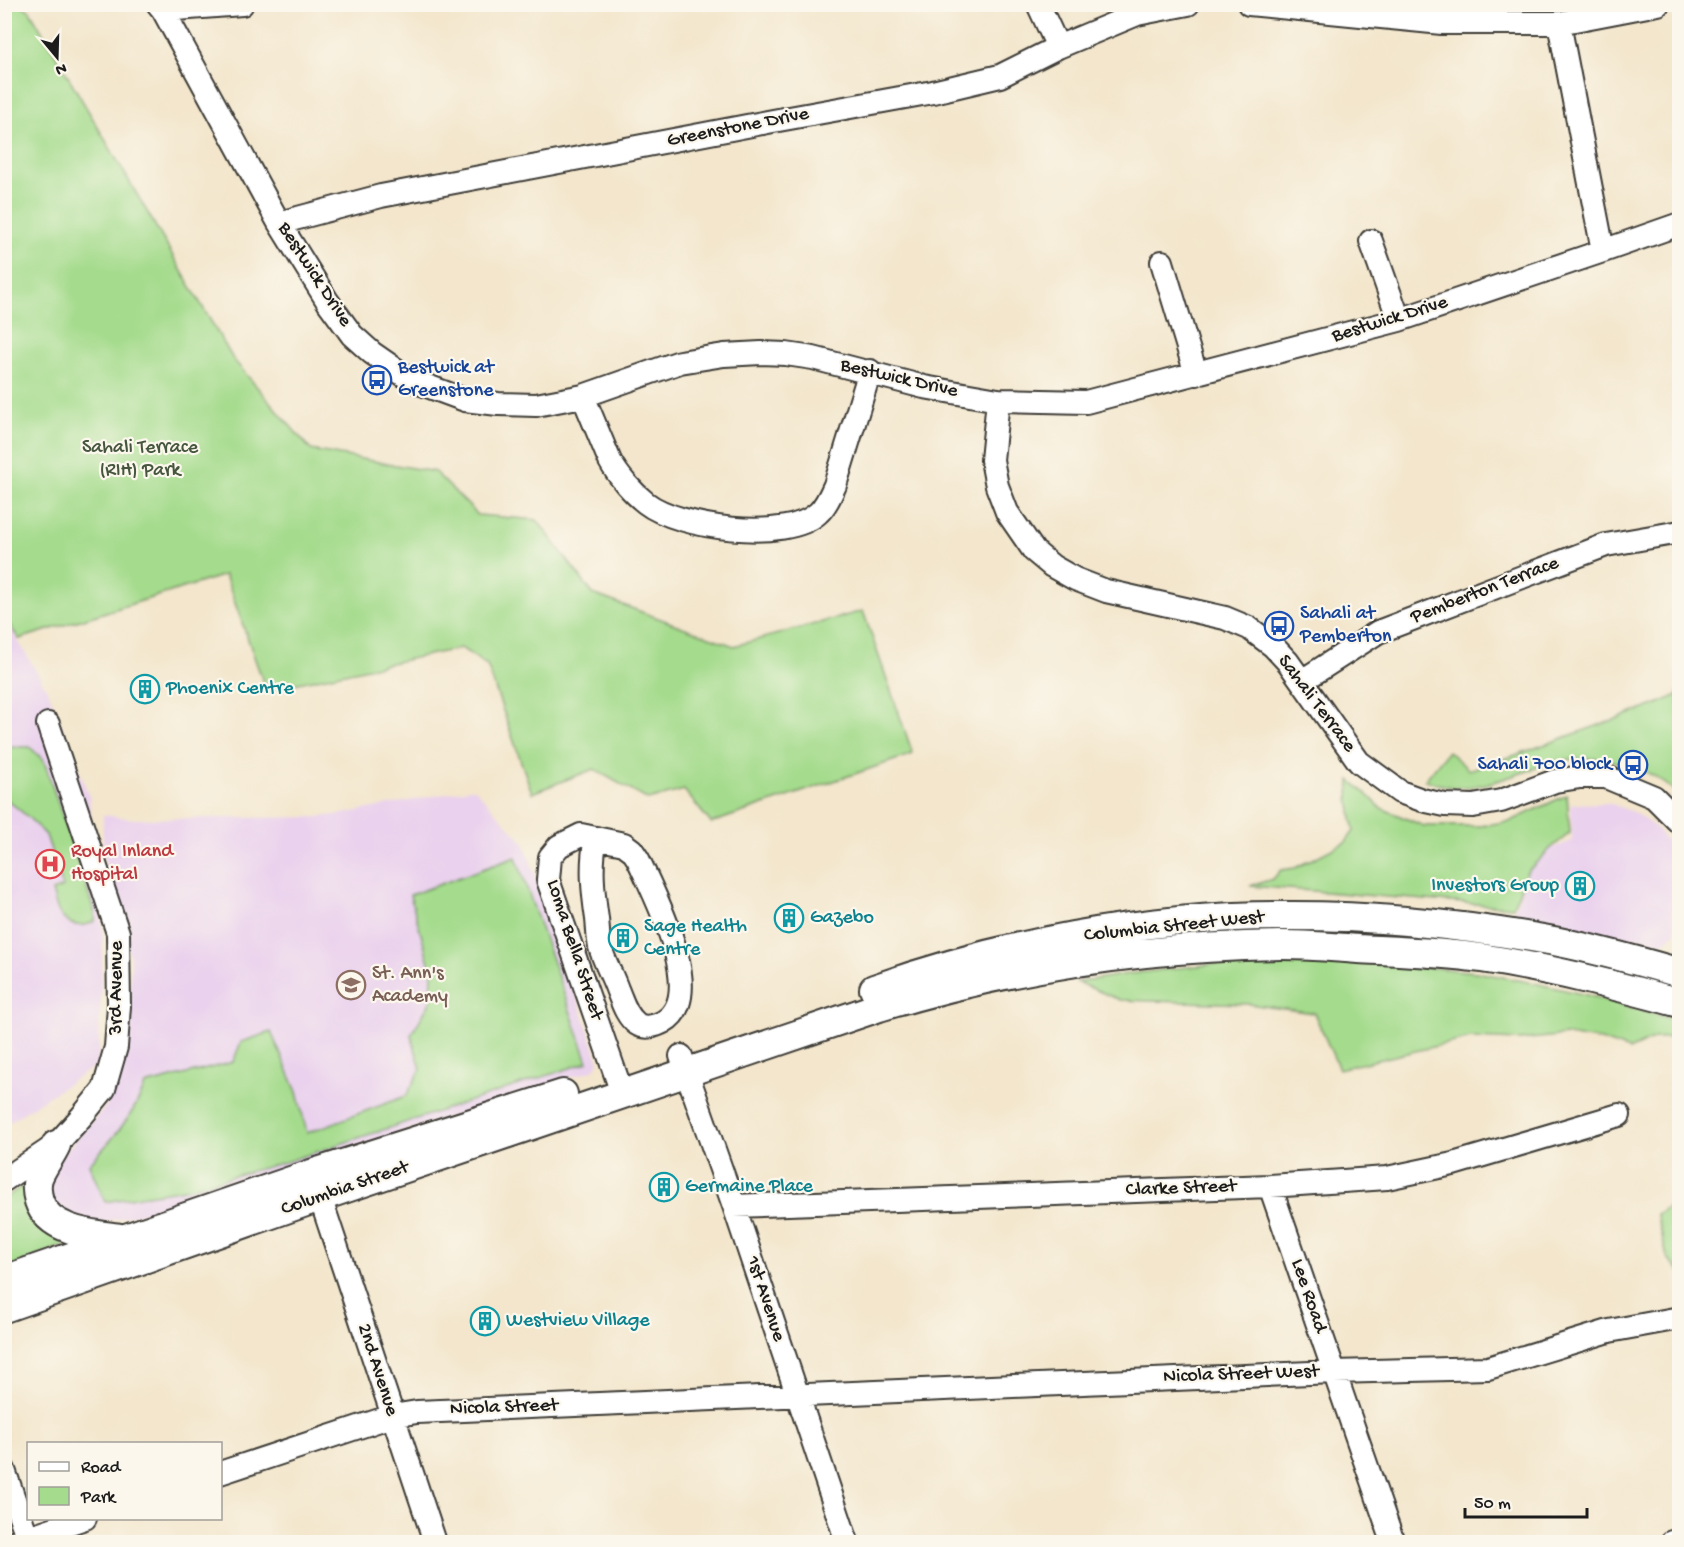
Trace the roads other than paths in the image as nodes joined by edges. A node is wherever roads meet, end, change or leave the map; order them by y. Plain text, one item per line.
1 (242, 4) edge
2 (1038, 4) edge
3 (1188, 4) edge
4 (1249, 4) edge
5 (1658, 4) edge
6 (160, 7) edge
7 (1559, 23) junction
8 (1058, 47) junction
9 (279, 223) junction
10 (1680, 224) edge
11 (1371, 242) dead end
12 (1603, 251) junction
13 (1162, 262) dead end
14 (1399, 320) junction
15 (870, 371) junction
16 (1196, 374) junction
17 (583, 396) junction
18 (998, 400) junction
19 (1680, 532) edge
20 (1302, 681) junction
21 (48, 724) dead end
22 (1680, 823) edge
23 (596, 838) junction
24 (1680, 973) edge
25 (1678, 997) edge
26 (684, 1064) junction
27 (619, 1085) junction
28 (1619, 1115) dead end
29 (56, 1145) junction
30 (4, 1180) edge
31 (1270, 1186) junction
32 (320, 1197) junction
33 (734, 1206) junction
34 (125, 1238) junction
35 (4, 1280) edge
36 (4, 1308) edge
37 (1680, 1318) edge
38 (1334, 1372) junction
39 (797, 1395) junction
40 (392, 1416) junction
41 (4, 1470) edge
42 (222, 1472) edge
43 (80, 1520) edge
44 (1680, 1540) edge
45 (23, 1541) edge
46 (435, 1542) edge
47 (847, 1542) edge
48 (1393, 1542) edge
49 (1671, 1542) edge

1 - 6 street
2 - 8 street
3 - 8 street, Greenstone Drive
4 - 7 street
5 - 7 street
6 - 9 street, Bestwick Drive
7 - 12 street
8 - 9 street, Greenstone Drive
9 - 17 street, Bestwick Drive
10 - 12 street, Bestwick Drive
11 - 14 street
12 - 14 street, Bestwick Drive
13 - 16 street
14 - 16 street, Bestwick Drive
15 - 17 street, Bestwick Drive
15 - 17 street
15 - 18 street, Bestwick Drive
16 - 18 street, Bestwick Drive
18 - 20 street, Sahali Terrace
19 - 20 street, Pemberton Terrace
20 - 22 street, Sahali Terrace
21 - 29 street, 3rd Avenue
23 - 23 street, Loma Bella Street
23 - 27 street, Loma Bella Street
24 - 26 main road, Columbia Street West
25 - 26 main road, Columbia Street West
26 - 27 main road, Columbia Street
26 - 33 street, 1st Avenue
27 - 32 main road, Columbia Street
27 - 34 main road, Columbia Street
28 - 31 street, Clarke Street
29 - 30 street, 3rd Avenue
29 - 34 main road
31 - 33 street, Clarke Street
31 - 38 street, Lee Road
32 - 36 main road, Columbia Street
32 - 40 street, 2nd Avenue
33 - 39 street, 1st Avenue
34 - 35 main road, Columbia Street
37 - 38 street, Nicola Street West
38 - 39 street, Nicola Street West
38 - 48 street, Lee Road
39 - 40 street, Nicola Street
39 - 47 street, 1st Avenue
40 - 42 street, Nicola Street
40 - 46 street, 2nd Avenue
41 - 45 street
43 - 45 street
44 - 49 street

